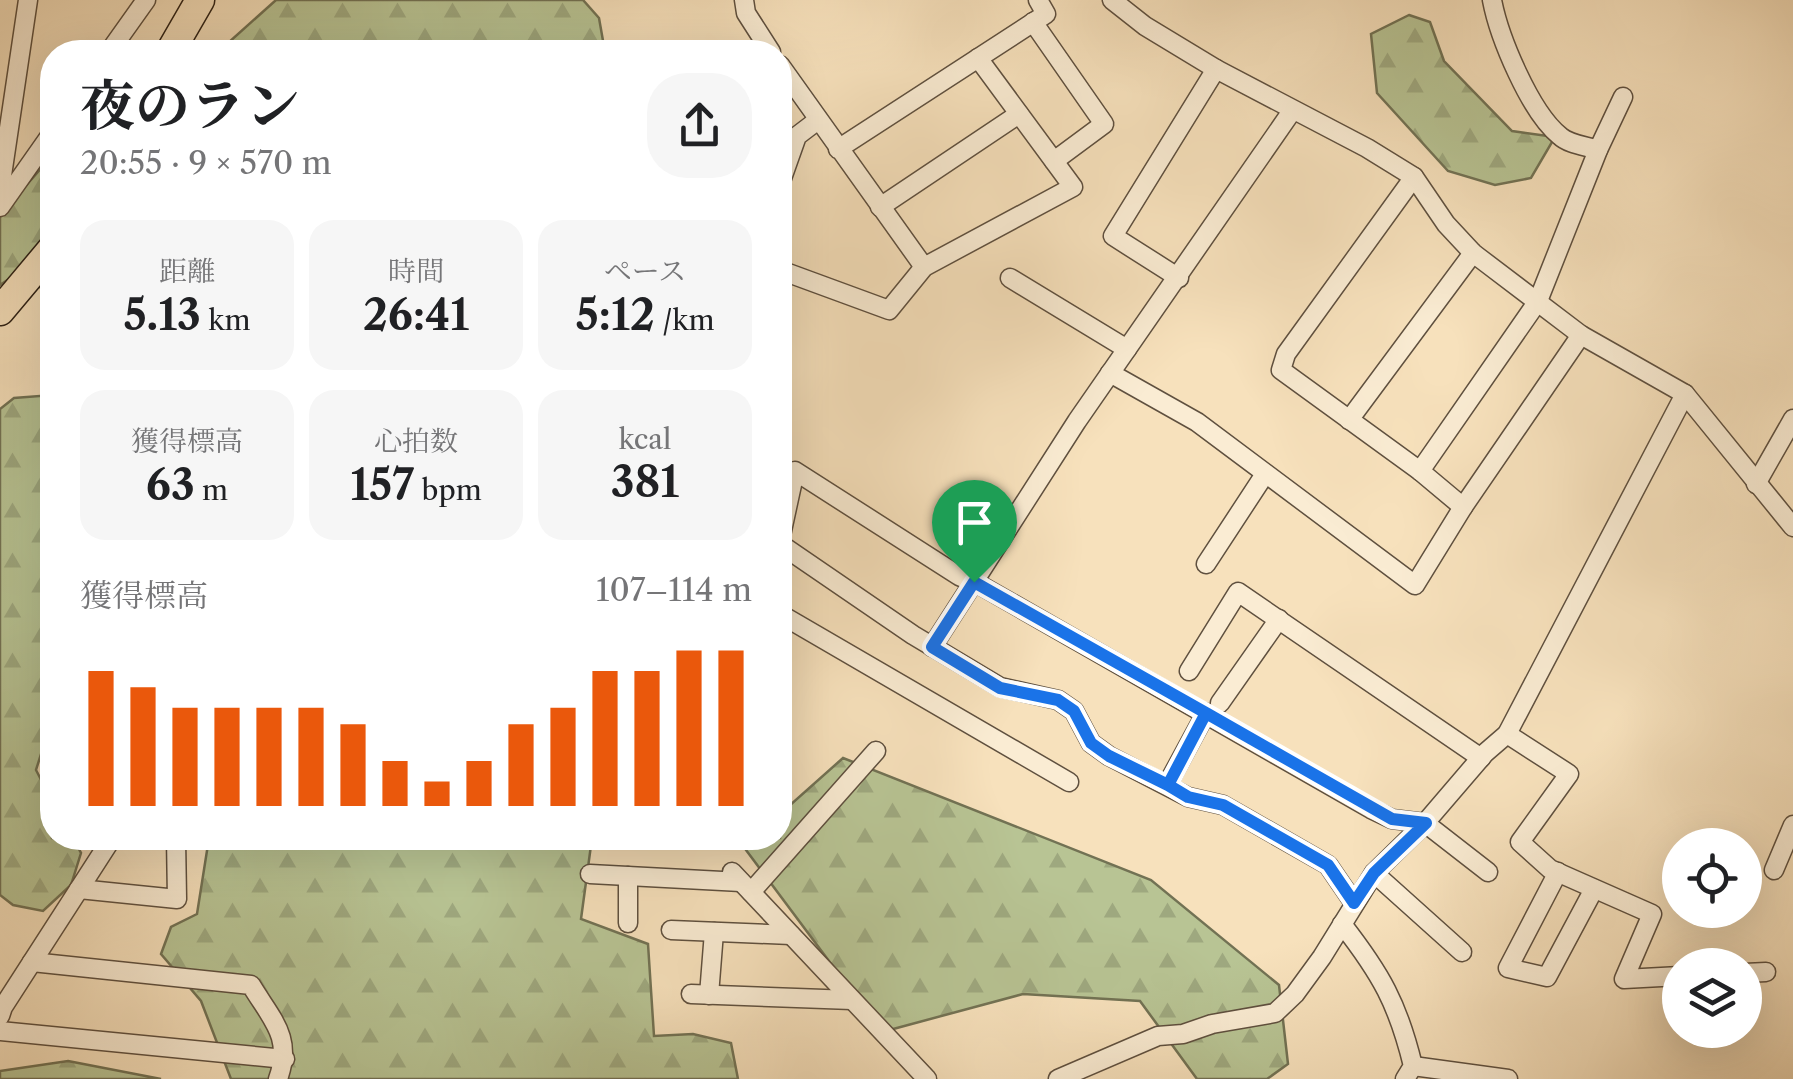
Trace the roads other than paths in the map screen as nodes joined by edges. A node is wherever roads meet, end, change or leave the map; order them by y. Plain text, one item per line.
1 (28, 0) edge
2 (146, 0) edge
3 (200, 0) edge
4 (744, 0) edge
5 (1038, 0) edge
6 (1112, 0) edge
7 (1492, 0) edge
8 (1033, 22) junction
9 (758, 33) junction
10 (118, 40) edge
11 (177, 40) edge
12 (756, 40) edge
13 (763, 40) edge
14 (978, 58) junction
15 (1216, 70) junction
16 (792, 82) edge
17 (1623, 97) dead end
18 (1292, 111) junction
19 (1019, 114) junction
20 (818, 120) junction
21 (838, 149) junction
22 (40, 150) edge
23 (1598, 150) junction
24 (792, 152) edge
25 (1054, 162) junction
26 (1414, 177) junction
27 (0, 189) edge
28 (0, 207) edge
29 (880, 207) junction
30 (1472, 253) junction
31 (40, 263) edge
32 (924, 267) junction
33 (792, 274) edge
34 (1010, 278) dead end
35 (1179, 278) junction
36 (1538, 301) junction
37 (0, 311) edge
38 (1581, 335) junction
39 (1127, 349) junction
40 (1110, 373) junction
41 (1685, 394) junction
42 (1793, 418) edge
43 (1348, 420) junction
44 (1420, 471) junction
45 (1265, 474) junction
46 (1756, 484) junction
47 (792, 485) edge
48 (1463, 507) junction
49 (1793, 527) edge
50 (792, 550) edge
51 (1206, 564) dead end
52 (974, 582) junction
53 (1278, 619) junction
54 (792, 621) edge
55 (932, 647) junction
56 (1189, 671) dead end
57 (1213, 708) junction
58 (1507, 734) junction
59 (876, 751) dead end
60 (1481, 758) junction
61 (1069, 782) dead end
62 (1168, 785) junction
63 (1426, 823) junction
64 (1793, 825) edge
65 (792, 833) edge
66 (104, 850) edge
67 (176, 850) edge
68 (774, 850) edge
69 (1774, 870) dead end
70 (1488, 872) dead end
71 (1558, 872) junction
72 (1374, 873) junction
73 (590, 874) dead end
74 (628, 876) junction
75 (741, 882) junction
76 (1594, 888) junction
77 (78, 890) junction
78 (1354, 903) junction
79 (628, 923) dead end
80 (1342, 924) junction
81 (670, 930) dead end
82 (714, 932) junction
83 (791, 936) junction
84 (1462, 952) dead end
85 (32, 962) junction
86 (1762, 972) edge
87 (1766, 972) dead end
88 (1662, 977) edge
89 (852, 1000) junction
90 (1, 1008) edge
91 (0, 1031) edge
92 (285, 1059) junction
93 (1409, 1073) edge
94 (278, 1079) edge
95 (927, 1079) edge
96 (1058, 1079) edge
97 (1508, 1079) edge

1 - 27 street
2 - 10 street
3 - 11 main road
4 - 9 street
5 - 8 street
6 - 15 street
7 - 23 street
8 - 14 street
8 - 25 street
9 - 12 street
9 - 13 street
14 - 19 street
14 - 21 street
15 - 18 street
15 - 35 street
16 - 20 street
17 - 23 street
18 - 26 street
18 - 35 street
19 - 25 street
19 - 29 street
20 - 21 street
20 - 24 street
21 - 29 street
22 - 28 street
23 - 36 street
25 - 32 street
26 - 30 street
26 - 43 street
29 - 32 street
30 - 36 street
30 - 43 street
31 - 37 main road
32 - 33 street
34 - 39 street
35 - 39 street
36 - 38 street
36 - 44 street
38 - 41 street
38 - 48 street
39 - 40 street
40 - 45 street
40 - 52 street
41 - 46 street
41 - 58 street
42 - 46 street
43 - 44 street
44 - 48 street
45 - 48 street
45 - 51 street
46 - 49 street
47 - 52 street
50 - 55 street
52 - 55 street
52 - 57 street
53 - 56 street
53 - 57 street
53 - 60 street
54 - 61 street
55 - 62 street
57 - 62 street
57 - 63 street
58 - 60 street
58 - 71 street
59 - 65 street
60 - 63 street
62 - 78 street
63 - 70 street
63 - 72 street
64 - 69 street
66 - 77 street
67 - 77 street
68 - 75 street
71 - 76 street
71 - 76 street
72 - 78 street
72 - 84 street
73 - 74 street
74 - 75 street
74 - 79 street
75 - 83 street
76 - 88 street
77 - 85 street
78 - 80 street
80 - 93 street
80 - 96 street
81 - 82 street
82 - 83 street
82 - 89 street
83 - 89 street
85 - 90 street
85 - 92 street
86 - 87 street
89 - 95 street
91 - 92 street
92 - 94 street
93 - 97 street

